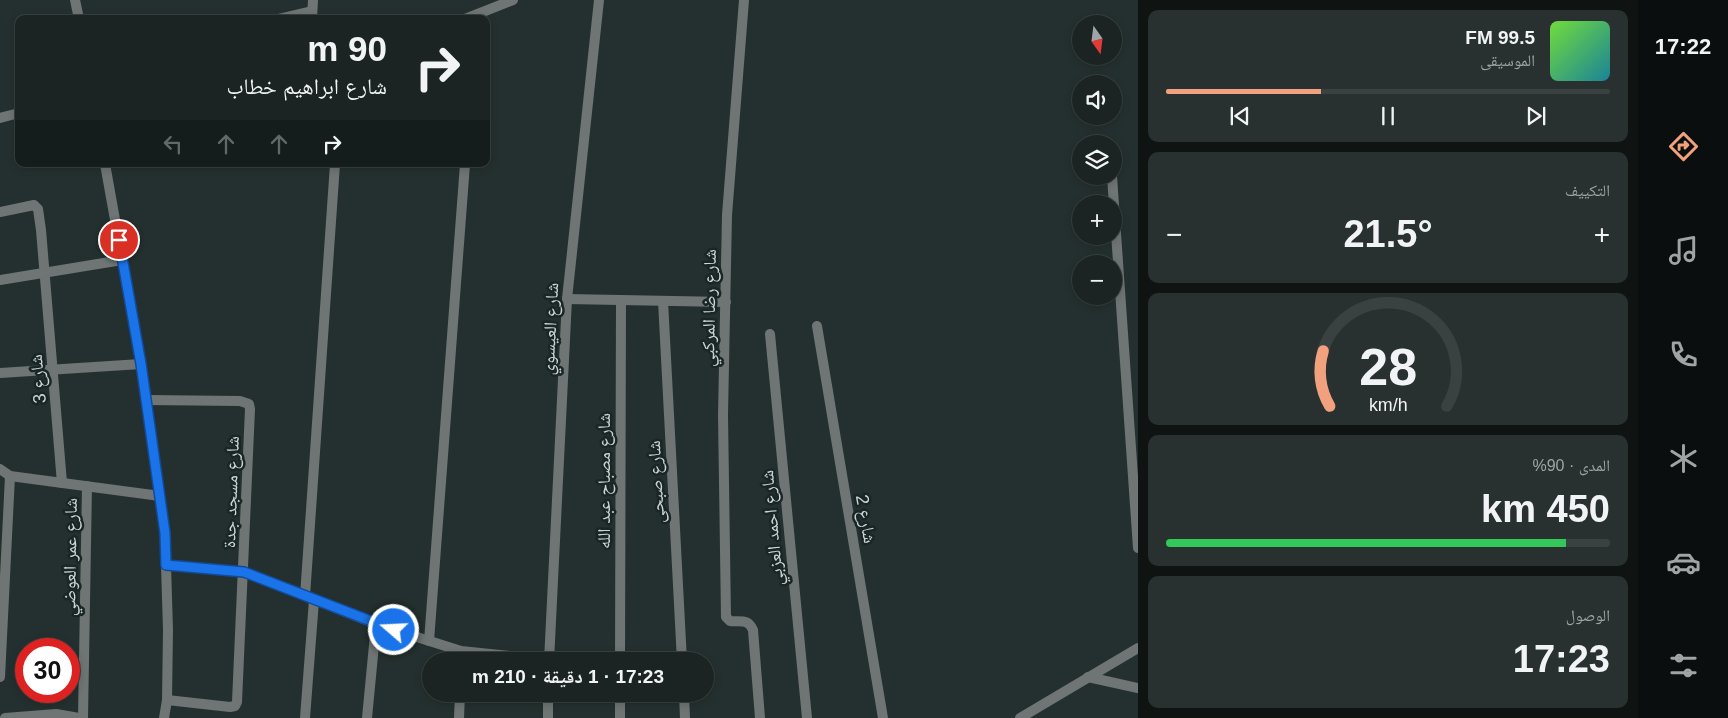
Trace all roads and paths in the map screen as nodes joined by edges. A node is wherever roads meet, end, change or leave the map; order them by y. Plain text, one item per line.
1 (75, 0) edge
2 (313, 0) edge
3 (513, 0) edge
4 (599, 0) edge
5 (744, 0) edge
6 (78, 15) edge
7 (312, 15) edge
8 (478, 15) edge
9 (15, 114) edge
10 (0, 118) edge
11 (106, 167) edge
12 (335, 167) edge
13 (465, 167) edge
14 (1113, 185) edge
15 (0, 212) edge
16 (122, 260) junction
17 (45, 272) junction
18 (0, 280) edge
19 (567, 299) junction
20 (621, 301) junction
21 (663, 302) junction
22 (726, 302) junction
23 (817, 326) dead end
24 (770, 334) dead end
25 (141, 364) junction
26 (54, 369) junction
27 (0, 373) edge
28 (146, 400) junction
29 (0, 469) edge
30 (10, 476) junction
31 (62, 483) junction
32 (88, 486) junction
33 (160, 496) junction
34 (1138, 548) edge
35 (166, 565) junction
36 (244, 572) junction
37 (309, 598) junction
38 (376, 624) junction
39 (429, 641) junction
40 (1138, 648) edge
41 (452, 652) edge
42 (549, 652) edge
43 (620, 652) edge
44 (682, 652) edge
45 (0, 677) edge
46 (1088, 677) junction
47 (1138, 688) edge
48 (167, 700) junction
49 (460, 702) edge
50 (548, 702) edge
51 (620, 702) edge
52 (684, 702) edge
53 (5, 718) edge
54 (81, 718) edge
55 (164, 718) edge
56 (305, 718) edge
57 (367, 718) edge
58 (460, 718) edge
59 (548, 718) edge
60 (620, 718) edge
61 (685, 718) edge
62 (760, 718) edge
63 (807, 718) edge
64 (882, 718) edge
65 (1020, 718) edge

1 - 6 street
2 - 7 street
3 - 8 street
4 - 19 street, شارع العيسوي
5 - 22 street, شارع رضا المركبي
9 - 10 street
11 - 16 street
12 - 37 street
13 - 39 street
14 - 34 street
15 - 17 street, شارع 3
16 - 17 street
16 - 25 street
17 - 18 street
17 - 26 street, شارع 3
19 - 20 street
19 - 42 street, شارع العيسوي
20 - 21 street
20 - 43 street, شارع مصباح عبد الله
21 - 22 street
21 - 44 street, شارع صبحى
22 - 62 street, شارع رضا المركبي
23 - 64 street, شارع 2
24 - 63 street, شارع احمد العزبي
25 - 26 street
25 - 28 street
26 - 27 street
26 - 31 street, شارع 3
28 - 33 street
28 - 36 street, شارع مسجد جدة
29 - 30 street
30 - 31 street
30 - 45 street
31 - 32 street
32 - 33 street
32 - 54 street, شارع عمر العوضي
33 - 35 street
35 - 36 street
35 - 48 street
36 - 37 street
36 - 48 street, شارع مسجد جدة
37 - 38 street
37 - 56 street
38 - 39 street
38 - 57 street
39 - 41 street
40 - 46 street
46 - 47 street
46 - 65 street
48 - 55 street
49 - 58 street
50 - 59 street
51 - 60 street
52 - 61 street
53 - 54 street

